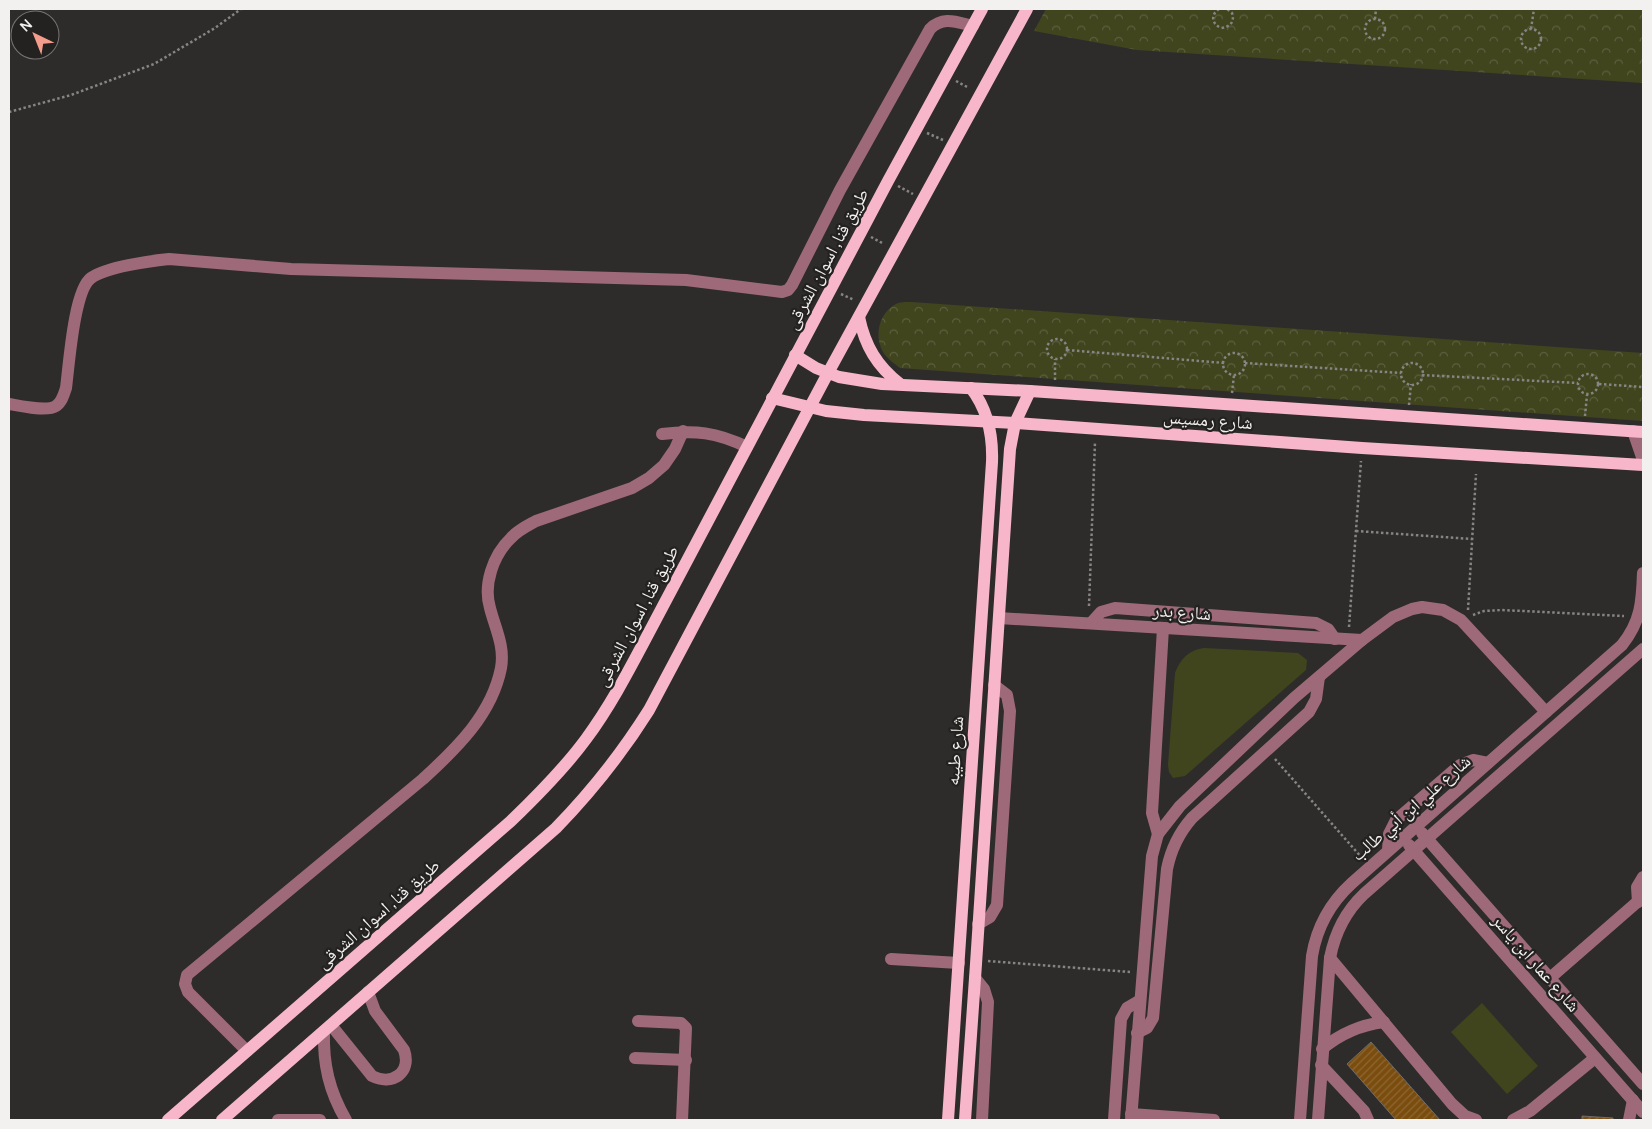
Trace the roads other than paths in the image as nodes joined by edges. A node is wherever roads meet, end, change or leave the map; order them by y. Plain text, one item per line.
1 (982, 9) edge
2 (1027, 9) edge
3 (973, 26) junction
4 (859, 318) junction
5 (795, 355) junction
6 (828, 373) junction
7 (900, 384) junction
8 (972, 388) junction
9 (1030, 391) junction
10 (772, 398) junction
11 (9, 404) edge
12 (810, 408) junction
13 (988, 421) junction
14 (1015, 423) junction
15 (683, 431) junction
16 (1638, 432) edge
17 (662, 434) dead end
18 (747, 447) junction
19 (1643, 460) edge
20 (1643, 465) edge
21 (1643, 572) edge
22 (999, 618) junction
23 (1090, 623) junction
24 (1163, 628) junction
25 (1342, 640) junction
26 (1362, 640) junction
27 (1643, 649) edge
28 (1318, 677) junction
29 (994, 685) junction
30 (1546, 712) junction
31 (1488, 763) junction
32 (1416, 826) junction
33 (1402, 837) junction
34 (1156, 839) junction
35 (1427, 839) junction
36 (1172, 850) junction
37 (1388, 850) junction
38 (1414, 850) junction
39 (1643, 876) edge
40 (1640, 899) edge
41 (978, 924) junction
42 (1330, 958) junction
43 (891, 959) dead end
44 (977, 962) junction
45 (958, 964) junction
46 (975, 978) junction
47 (1550, 978) junction
48 (368, 992) junction
49 (1139, 1001) junction
50 (638, 1021) dead end
51 (1384, 1022) junction
52 (327, 1028) junction
53 (1137, 1033) junction
54 (1322, 1049) junction
55 (247, 1051) junction
56 (635, 1058) dead end
57 (1595, 1058) junction
58 (686, 1060) junction
59 (1321, 1065) junction
60 (1643, 1084) edge
61 (1633, 1100) junction
62 (1643, 1112) edge
63 (1131, 1117) edge
64 (168, 1120) edge
65 (222, 1120) edge
66 (278, 1120) edge
67 (320, 1120) edge
68 (346, 1120) edge
69 (682, 1120) edge
70 (948, 1120) edge
71 (965, 1120) edge
72 (982, 1120) edge
73 (1114, 1120) edge
74 (1214, 1120) edge
75 (1300, 1120) edge
76 (1318, 1120) edge
77 (1368, 1120) edge
78 (1476, 1120) edge
79 (1513, 1120) edge
80 (1629, 1120) edge

1 - 3 main road, طريق قنا, اسوان الشرقى
2 - 4 main road
3 - 5 main road, طريق قنا, اسوان الشرقى
3 - 11 street
4 - 6 main road
4 - 7 main road
5 - 6 main road, شارع رمسيس
5 - 10 main road, طريق قنا, اسوان الشرقى
6 - 7 main road, شارع رمسيس
6 - 12 main road
7 - 8 main road, شارع رمسيس
8 - 9 main road, شارع رمسيس
8 - 13 main road, شارع طيبه
9 - 14 main road, شارع طيبه
9 - 16 main road, شارع رمسيس
10 - 12 main road, شارع رمسيس
10 - 18 main road, طريق قنا, اسوان الشرقى
12 - 13 main road, شارع رمسيس
12 - 48 main road
13 - 14 main road, شارع رمسيس
13 - 45 main road, شارع طيبه
14 - 20 main road, شارع رمسيس
14 - 22 main road, شارع طيبه
15 - 17 street
15 - 18 street
15 - 55 street
16 - 19 street
18 - 55 main road, طريق قنا, اسوان الشرقى
21 - 30 street, شارع علي ابن أبي طالب
22 - 23 street, شارع بدر
22 - 29 main road, شارع طيبه
23 - 24 street, شارع بدر
23 - 25 street
24 - 25 street, شارع بدر
24 - 34 street
25 - 26 street, شارع بدر
26 - 28 street
26 - 30 street
27 - 35 street, شارع علي ابن أبي طالب
28 - 34 street
28 - 36 street
29 - 41 main road, شارع طيبه
29 - 41 street
30 - 31 street, شارع علي ابن أبي طالب
31 - 32 street, شارع علي ابن أبي طالب
31 - 37 street
32 - 33 street, شارع علي ابن أبي طالب
32 - 35 street, شارع عمار ابن ياسر
33 - 37 street, شارع علي ابن أبي طالب
33 - 38 street, شارع عمار ابن ياسر
34 - 36 street
34 - 49 street
35 - 38 street, شارع علي ابن أبي طالب
35 - 47 street, شارع عمار ابن ياسر
36 - 53 street
37 - 75 street, شارع علي ابن أبي طالب
38 - 42 street, شارع علي ابن أبي طالب
38 - 57 street, شارع عمار ابن ياسر
39 - 40 street
40 - 47 street
41 - 44 main road, شارع طيبه
42 - 51 street
42 - 54 street, شارع علي ابن أبي طالب
43 - 45 street
44 - 45 main road
44 - 46 main road, شارع طيبه
45 - 70 main road, شارع طيبه
46 - 71 main road, شارع طيبه
46 - 72 street
47 - 60 street, شارع عمار ابن ياسر
48 - 52 main road
48 - 52 street
49 - 53 street
49 - 73 street
50 - 58 street
51 - 54 street
51 - 78 street
52 - 65 main road
52 - 68 street
53 - 63 street
54 - 59 street, شارع علي ابن أبي طالب
55 - 64 main road, طريق قنا, اسوان الشرقى
56 - 58 street
57 - 61 street, شارع عمار ابن ياسر
57 - 79 street
58 - 69 street
59 - 76 street, شارع علي ابن أبي طالب
59 - 77 street
61 - 62 street, شارع عمار ابن ياسر
61 - 80 street
63 - 74 street
66 - 67 street

